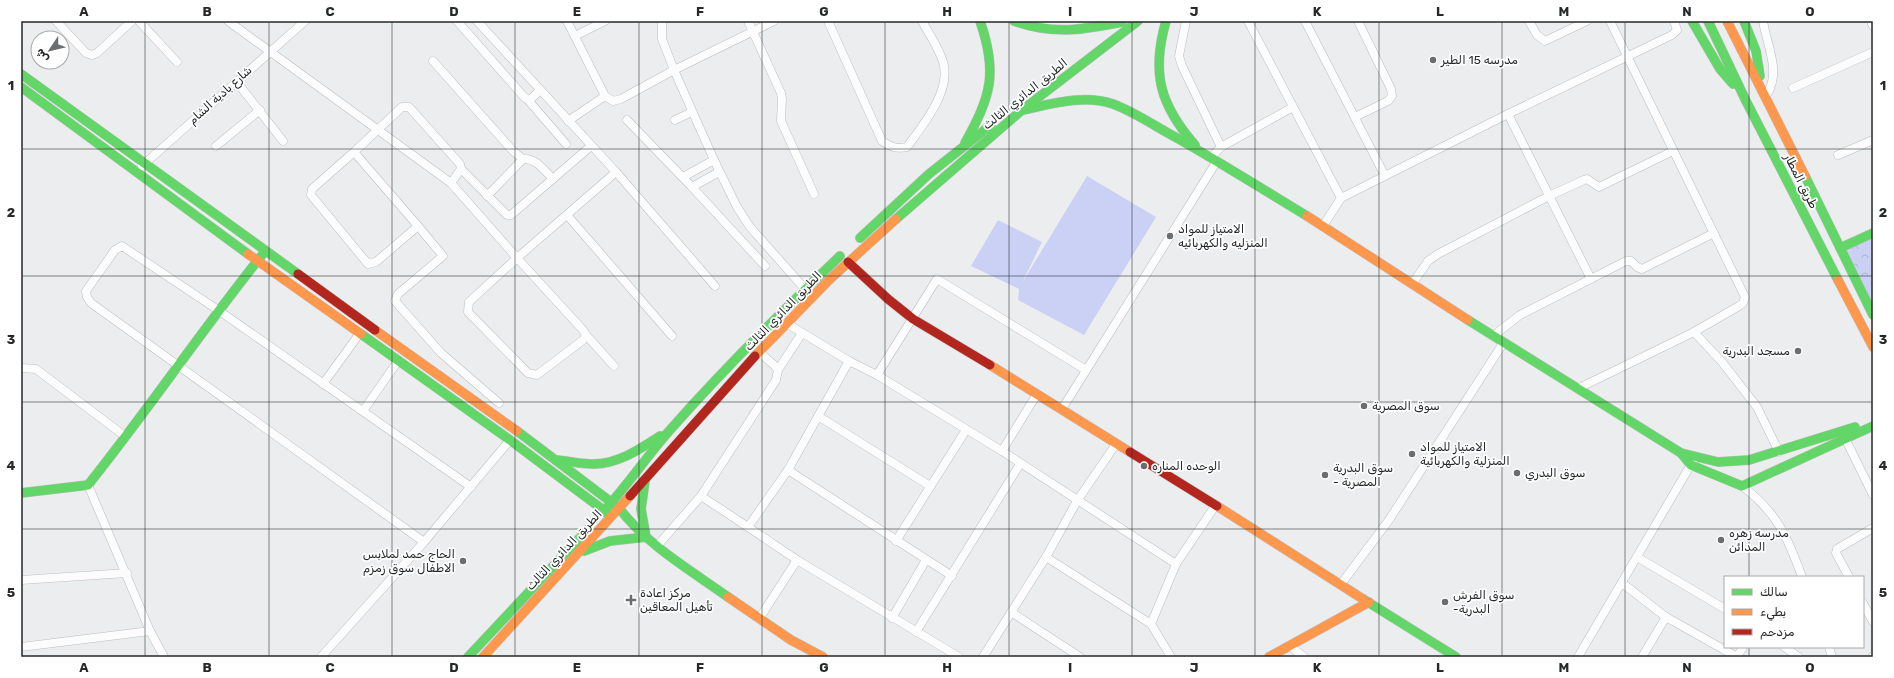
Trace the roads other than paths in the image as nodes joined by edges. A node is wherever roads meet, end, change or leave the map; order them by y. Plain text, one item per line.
1 (56, 21) edge
2 (132, 21) edge
3 (139, 21) edge
4 (229, 21) edge
5 (306, 21) edge
6 (458, 21) edge
7 (477, 21) edge
8 (567, 21) edge
9 (605, 21) edge
10 (662, 21) edge
11 (748, 21) edge
12 (774, 21) edge
13 (828, 21) edge
14 (922, 21) edge
15 (980, 21) edge
16 (1014, 21) edge
17 (1122, 21) edge
18 (1138, 21) edge
19 (1166, 21) edge
20 (1186, 21) edge
21 (1248, 21) edge
22 (1305, 21) edge
23 (1358, 21) edge
24 (1529, 21) edge
25 (1587, 21) edge
26 (1610, 21) edge
27 (1674, 21) edge
28 (1692, 21) edge
29 (1727, 21) edge
30 (1744, 21) edge
31 (1763, 21) edge
32 (1871, 21) edge
33 (1709, 23) edge
34 (1873, 26) edge
35 (752, 32) junction
36 (575, 36) junction
37 (1097, 40) dead end
38 (271, 51) junction
39 (1873, 52) edge
40 (1627, 56) junction
41 (433, 61) dead end
42 (177, 62) dead end
43 (1061, 68) dead end
44 (674, 70) junction
45 (21, 74) edge
46 (236, 81) junction
47 (1760, 85) junction
48 (21, 87) edge
49 (1793, 88) dead end
50 (539, 90) junction
51 (51, 96) junction
52 (605, 96) junction
53 (1766, 96) junction
54 (528, 100) junction
55 (1746, 100) junction
56 (45, 104) junction
57 (1293, 107) junction
58 (260, 110) junction
59 (1022, 110) junction
60 (692, 112) junction
61 (1508, 114) junction
62 (1354, 117) junction
63 (627, 120) dead end
64 (675, 120) dead end
65 (568, 121) junction
66 (378, 129) junction
67 (1873, 140) edge
68 (283, 141) dead end
69 (566, 144) dead end
70 (216, 146) dead end
71 (591, 146) junction
72 (1221, 146) junction
73 (962, 148) junction
74 (1673, 150) junction
75 (354, 152) junction
76 (1202, 153) junction
77 (1838, 155) dead end
78 (523, 159) junction
79 (714, 160) junction
80 (1214, 160) junction
81 (145, 163) junction
82 (461, 169) junction
83 (137, 171) junction
84 (616, 172) junction
85 (719, 172) junction
86 (1385, 176) junction
87 (683, 177) junction
88 (553, 179) junction
89 (451, 183) junction
90 (692, 186) junction
91 (814, 194) dead end
92 (487, 196) junction
93 (1549, 196) junction
94 (1341, 198) junction
95 (567, 215) junction
96 (418, 226) junction
97 (1323, 226) junction
98 (1714, 233) junction
99 (1873, 233) edge
100 (1840, 248) junction
101 (265, 251) junction
102 (517, 258) junction
103 (258, 261) junction
104 (848, 262) junction
105 (765, 266) dead end
106 (1591, 279) junction
107 (1412, 283) junction
108 (715, 286) dead end
109 (805, 289) junction
110 (218, 310) junction
111 (1873, 315) edge
112 (913, 319) junction
113 (786, 323) junction
114 (1694, 332) junction
115 (360, 333) junction
116 (802, 333) junction
117 (586, 335) junction
118 (672, 336) dead end
119 (1493, 336) junction
120 (1504, 342) junction
121 (1873, 347) edge
122 (759, 352) junction
123 (398, 361) junction
124 (849, 361) junction
125 (178, 366) junction
126 (614, 366) dead end
127 (21, 368) edge
128 (778, 370) junction
129 (1086, 370) junction
130 (877, 375) junction
131 (323, 384) junction
132 (1579, 388) junction
133 (1037, 394) junction
134 (499, 403) dead end
135 (1062, 409) junction
136 (363, 411) junction
137 (818, 416) junction
138 (1873, 421) edge
139 (1873, 426) edge
140 (966, 430) junction
141 (669, 431) junction
142 (1844, 435) junction
143 (126, 437) junction
144 (510, 440) junction
145 (1116, 444) junction
146 (1002, 451) junction
147 (1681, 452) junction
148 (1779, 452) junction
149 (1696, 456) junction
150 (556, 460) junction
151 (1020, 464) junction
152 (1691, 465) junction
153 (788, 470) junction
154 (647, 477) junction
155 (88, 485) junction
156 (930, 486) junction
157 (1742, 486) junction
158 (471, 487) junction
159 (21, 493) edge
160 (1873, 495) edge
161 (701, 496) junction
162 (1077, 501) junction
163 (611, 503) junction
164 (1215, 506) junction
165 (620, 508) junction
166 (604, 511) junction
167 (612, 516) junction
168 (631, 524) junction
169 (748, 527) junction
170 (1873, 528) edge
171 (646, 537) junction
172 (896, 541) junction
173 (424, 542) junction
174 (657, 546) junction
175 (576, 556) junction
176 (1046, 557) junction
177 (1637, 557) junction
178 (797, 560) junction
179 (926, 560) junction
180 (1176, 564) junction
181 (127, 573) junction
182 (952, 576) junction
183 (1802, 576) edge
184 (1848, 576) edge
185 (21, 580) edge
186 (1622, 583) junction
187 (1341, 584) junction
188 (1369, 602) junction
189 (1864, 605) edge
190 (1724, 608) edge
191 (1011, 612) junction
192 (892, 618) junction
193 (1666, 618) junction
194 (759, 619) junction
195 (1873, 622) edge
196 (1150, 624) junction
197 (150, 631) junction
198 (916, 632) junction
199 (1290, 646) junction
200 (21, 647) edge
201 (1742, 648) edge
202 (1786, 648) edge
203 (1443, 654) edge
204 (164, 657) edge
205 (321, 657) edge
206 (468, 657) edge
207 (483, 657) edge
208 (823, 657) edge
209 (959, 657) edge
210 (983, 657) edge
211 (1080, 657) edge
212 (1171, 657) edge
213 (1269, 657) edge
214 (1304, 657) edge
215 (1456, 657) edge
216 (1578, 657) edge
217 (1642, 657) edge
218 (1737, 657) edge
219 (1799, 657) edge

1 - 2 street
3 - 42 street
4 - 38 street
5 - 38 street, شارع بادية الشام
6 - 54 street
7 - 50 street
8 - 36 street
9 - 36 street
10 - 44 street
11 - 35 street
12 - 35 street
13 - 14 street
15 - 73 main road
16 - 17 main road
17 - 37 main road
18 - 59 main road, الطريق الدائري الثالث
19 - 76 main road
20 - 72 street
21 - 57 street
22 - 62 street
23 - 62 street
24 - 25 street
26 - 40 street
27 - 40 street
28 - 55 main road
29 - 47 main road, طريق المطار
30 - 47 main road
31 - 53 street
32 - 34 street
33 - 55 main road, طريق المطار
35 - 44 street
35 - 91 street
36 - 52 street
38 - 46 street, شارع بادية الشام
38 - 66 street
39 - 49 street
40 - 61 street
40 - 74 street
41 - 78 street
43 - 73 main road, الطريق الدائري الثالث
44 - 52 street
44 - 60 street
45 - 51 main road
46 - 58 street
46 - 81 street, شارع بادية الشام
47 - 53 main road, طريق المطار
48 - 56 main road
50 - 54 street
50 - 65 street
51 - 56 main road
51 - 81 main road
52 - 65 street
53 - 100 main road, طريق المطار
54 - 69 street
55 - 121 main road, طريق المطار
56 - 83 main road
57 - 72 street
57 - 94 street
58 - 68 street
58 - 70 street
59 - 76 main road
59 - 104 main road, الطريق الدائري الثالث
60 - 64 street
60 - 79 street
61 - 86 street
61 - 93 street
62 - 86 street
63 - 87 street
65 - 71 street
66 - 75 street
66 - 82 street
66 - 89 street
67 - 77 street
71 - 84 street
71 - 88 street
72 - 80 street
73 - 109 main road, الطريق الدائري الثالث
74 - 93 street
74 - 98 street
75 - 96 street
75 - 96 street
76 - 80 main road
78 - 88 street
78 - 92 street
79 - 85 street
79 - 87 street
80 - 97 main road
80 - 129 street
81 - 83 street, شارع بادية الشام
81 - 101 main road
82 - 89 street
82 - 92 street
83 - 103 main road
84 - 95 street
84 - 108 street
85 - 90 street
85 - 109 street
86 - 94 street
87 - 90 street
88 - 92 street
89 - 102 street
90 - 105 street
93 - 106 street
93 - 107 street
94 - 97 street
95 - 102 street
95 - 118 street
96 - 134 street
97 - 107 main road
98 - 106 street
98 - 114 street
99 - 100 main road
100 - 111 main road, طريق المطار
101 - 103 main road
101 - 150 main road
102 - 117 street
102 - 117 street
103 - 110 main road
103 - 115 main road
104 - 112 main road
104 - 113 main road, الطريق الدائري الثالث
106 - 119 street
107 - 119 main road
109 - 141 main road, الطريق الدائري الثالث
110 - 125 main road
110 - 125 street
110 - 131 street
112 - 129 street
112 - 130 street
112 - 133 main road
113 - 116 street
113 - 122 main road, الطريق الدائري الثالث
114 - 132 street
114 - 148 street
115 - 123 main road
115 - 131 street
116 - 124 street
116 - 128 street
117 - 126 street
119 - 120 main road
120 - 132 main road
120 - 187 street
122 - 128 street
122 - 154 main road, الطريق الدائري الثالث
123 - 136 street
123 - 144 main road
124 - 130 street
124 - 137 street
125 - 143 main road
125 - 173 street
127 - 143 street
128 - 161 street
129 - 135 street
130 - 140 street
131 - 136 street
132 - 147 main road
133 - 135 main road
133 - 146 street
135 - 145 main road
136 - 158 street
137 - 153 street
137 - 156 street
138 - 142 main road
139 - 142 main road
140 - 146 street
140 - 156 street
141 - 150 main road
141 - 163 main road, الطريق الدائري الثالث
142 - 148 main road
142 - 157 main road
142 - 160 street
143 - 155 main road
144 - 158 street
144 - 166 main road
145 - 162 street
145 - 164 main road
146 - 151 street
147 - 149 main road
147 - 152 main road
148 - 149 main road
149 - 152 street
150 - 163 main road
151 - 162 street
151 - 182 street
152 - 157 main road
152 - 177 street
153 - 169 street
153 - 172 street
154 - 165 main road, الطريق الدائري الثالث
154 - 171 main road
155 - 159 main road
155 - 181 street
156 - 172 street
157 - 183 street
158 - 173 street
161 - 169 street
161 - 174 street
162 - 176 street
162 - 180 street
163 - 165 main road
163 - 166 main road, الطريق الدائري الثالث
164 - 180 street
164 - 187 main road
165 - 167 main road, الطريق الدائري الثالث
165 - 168 main road
166 - 167 main road
166 - 206 main road, الطريق الدائري الثالث
167 - 168 main road
167 - 175 main road, الطريق الدائري الثالث
168 - 171 main road
169 - 178 street
170 - 184 street
171 - 174 main road
171 - 175 main road
172 - 179 street
173 - 205 street
174 - 194 main road
175 - 207 main road, الطريق الدائري الثالث
176 - 191 street
176 - 196 street
177 - 186 street
177 - 190 street
178 - 192 street
178 - 194 street
179 - 182 street
179 - 192 street
180 - 196 street
181 - 185 street
181 - 197 street
182 - 198 street
186 - 193 street
186 - 216 street
187 - 188 main road
188 - 199 main road
188 - 203 main road
189 - 195 street
191 - 210 street
191 - 211 street
192 - 198 street
193 - 217 street
193 - 218 street
194 - 208 main road
196 - 212 street
197 - 200 street
197 - 204 street
198 - 209 street
199 - 213 main road
199 - 214 street
201 - 218 street
202 - 219 street
203 - 215 main road

